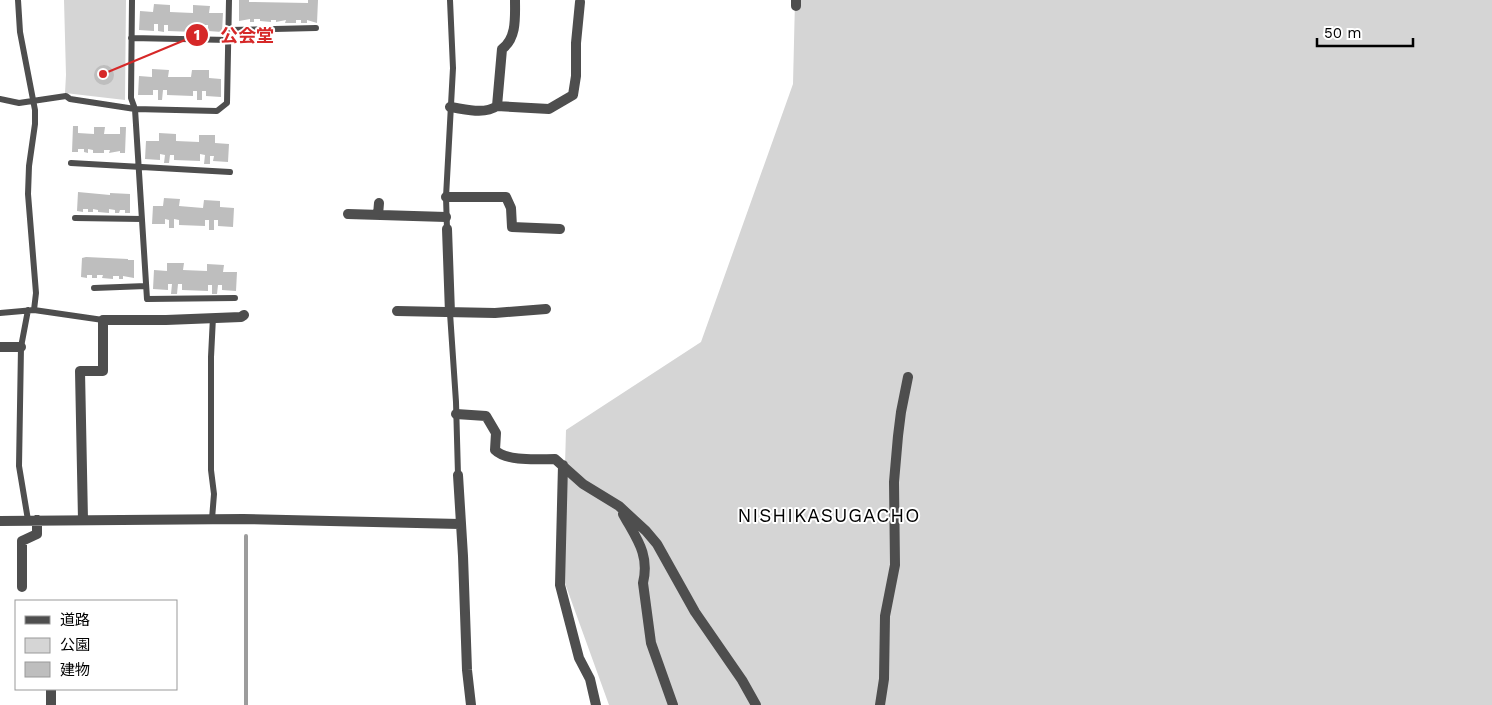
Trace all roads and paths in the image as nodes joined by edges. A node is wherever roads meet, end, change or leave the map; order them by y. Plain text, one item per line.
1 (18, 0) edge
2 (132, 0) edge
3 (229, 0) edge
4 (450, 0) edge
5 (515, 0) edge
6 (580, 2) dead end
7 (316, 28) dead end
8 (229, 30) junction
9 (131, 38) junction
10 (229, 40) junction
11 (0, 99) edge
12 (32, 101) junction
13 (497, 106) junction
14 (450, 107) junction
15 (135, 109) junction
16 (71, 163) dead end
17 (138, 167) junction
18 (230, 172) dead end
19 (446, 197) junction
20 (378, 203) dead end
21 (348, 214) dead end
22 (378, 215) junction
23 (446, 217) junction
24 (75, 218) dead end
25 (142, 219) junction
26 (446, 229) joint
27 (560, 229) dead end
28 (146, 286) junction
29 (94, 288) dead end
30 (235, 298) dead end
31 (546, 309) dead end
32 (31, 310) junction
33 (397, 311) dead end
34 (0, 313) edge
35 (450, 313) junction
36 (244, 315) dead end
37 (213, 317) junction
38 (103, 320) junction
39 (0, 347) edge
40 (21, 347) junction
41 (908, 377) dead end
42 (456, 414) junction
43 (562, 465) junction
44 (458, 475) joint
45 (619, 506) junction
46 (212, 519) junction
47 (33, 520) junction
48 (83, 520) junction
49 (0, 521) edge
50 (460, 524) junction
51 (22, 587) dead end
52 (51, 690) edge
53 (51, 705) edge
54 (471, 705) edge
55 (596, 705) edge
56 (673, 705) edge
57 (756, 705) edge
58 (880, 705) edge

1 - 12 lane
2 - 9 lane
3 - 8 lane
4 - 14 lane
5 - 13 street
6 - 13 street
7 - 8 lane
8 - 10 lane
9 - 10 lane
9 - 15 lane
10 - 15 lane
11 - 12 lane
12 - 15 lane
12 - 32 lane
13 - 14 street
14 - 19 lane
15 - 17 lane
16 - 17 lane
17 - 18 lane
17 - 25 lane
19 - 23 lane
19 - 27 street
20 - 22 street
21 - 22 street
22 - 23 street
23 - 26 lane
24 - 25 lane
25 - 28 lane
26 - 35 street
28 - 29 lane
28 - 30 lane
31 - 35 street
32 - 34 lane
32 - 38 lane
32 - 40 lane
33 - 35 street
35 - 42 lane
36 - 37 street
37 - 38 street
37 - 46 lane
38 - 48 street
39 - 40 street
40 - 47 lane
41 - 58 street
42 - 43 street
42 - 44 lane
43 - 45 street
43 - 55 street
44 - 50 street
45 - 56 street
45 - 57 street
46 - 48 street
46 - 50 street
47 - 48 street
47 - 49 street
47 - 51 street
50 - 54 street
52 - 53 street

